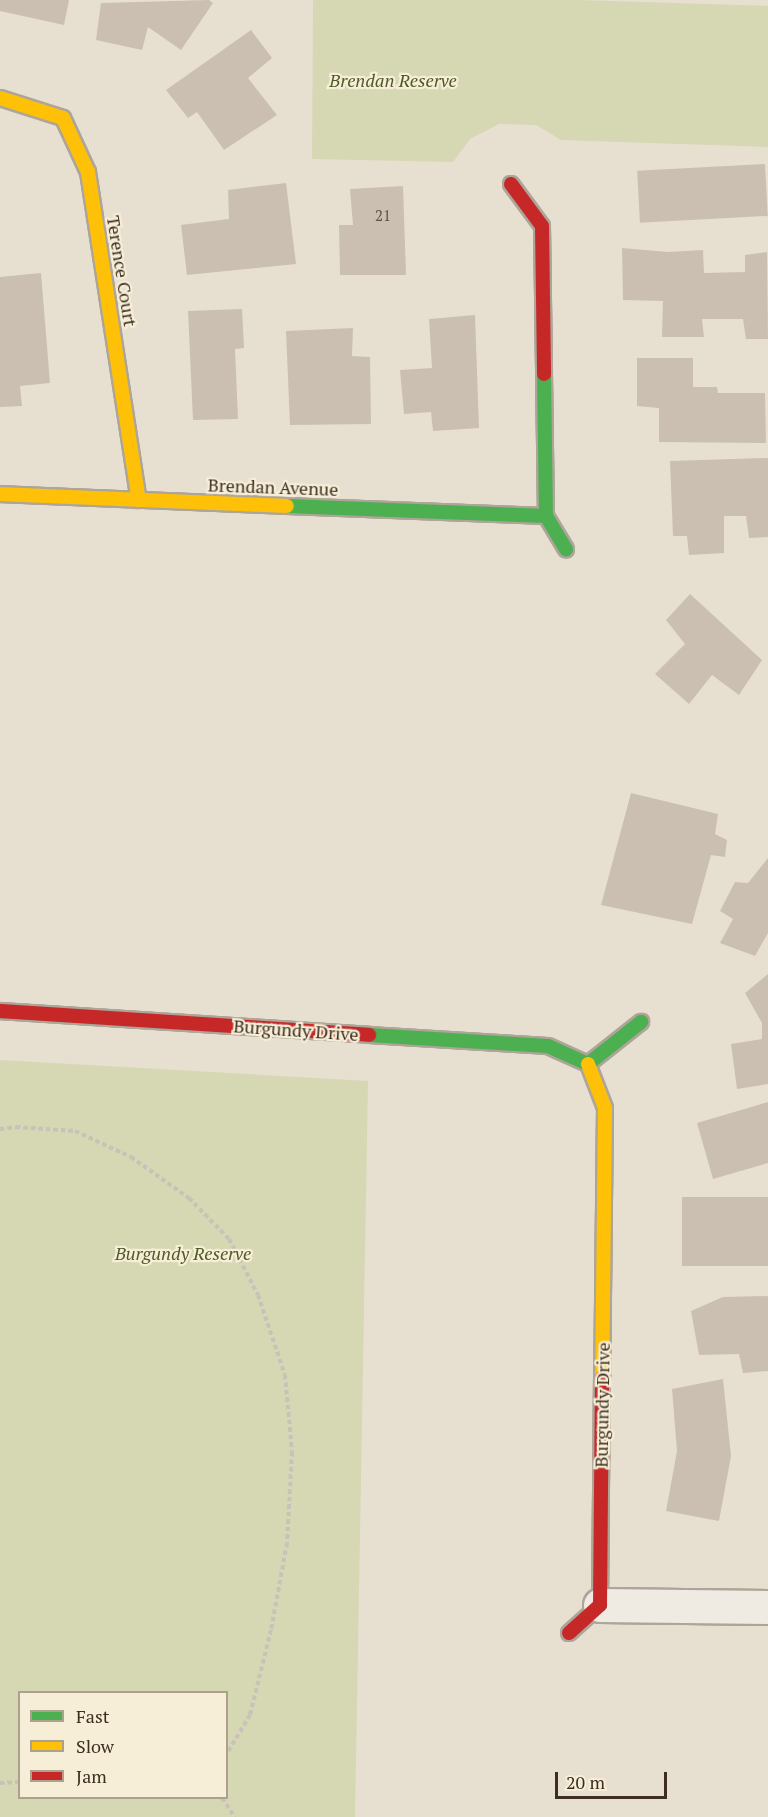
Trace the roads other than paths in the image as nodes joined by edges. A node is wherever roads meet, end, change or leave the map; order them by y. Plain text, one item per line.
1 (0, 98) edge
2 (511, 184) dead end
3 (0, 494) edge
4 (139, 500) junction
5 (546, 516) junction
6 (566, 549) dead end
7 (0, 1011) edge
8 (642, 1022) dead end
9 (588, 1064) junction
10 (600, 1605) junction
11 (768, 1606) edge
12 (569, 1633) dead end

1 - 4 street, Terence Court
2 - 5 street
3 - 4 street, Brendan Avenue
4 - 5 street, Brendan Avenue
5 - 6 street
7 - 9 street, Burgundy Drive
8 - 9 street
9 - 10 street, Burgundy Drive
10 - 11 street
10 - 12 street

